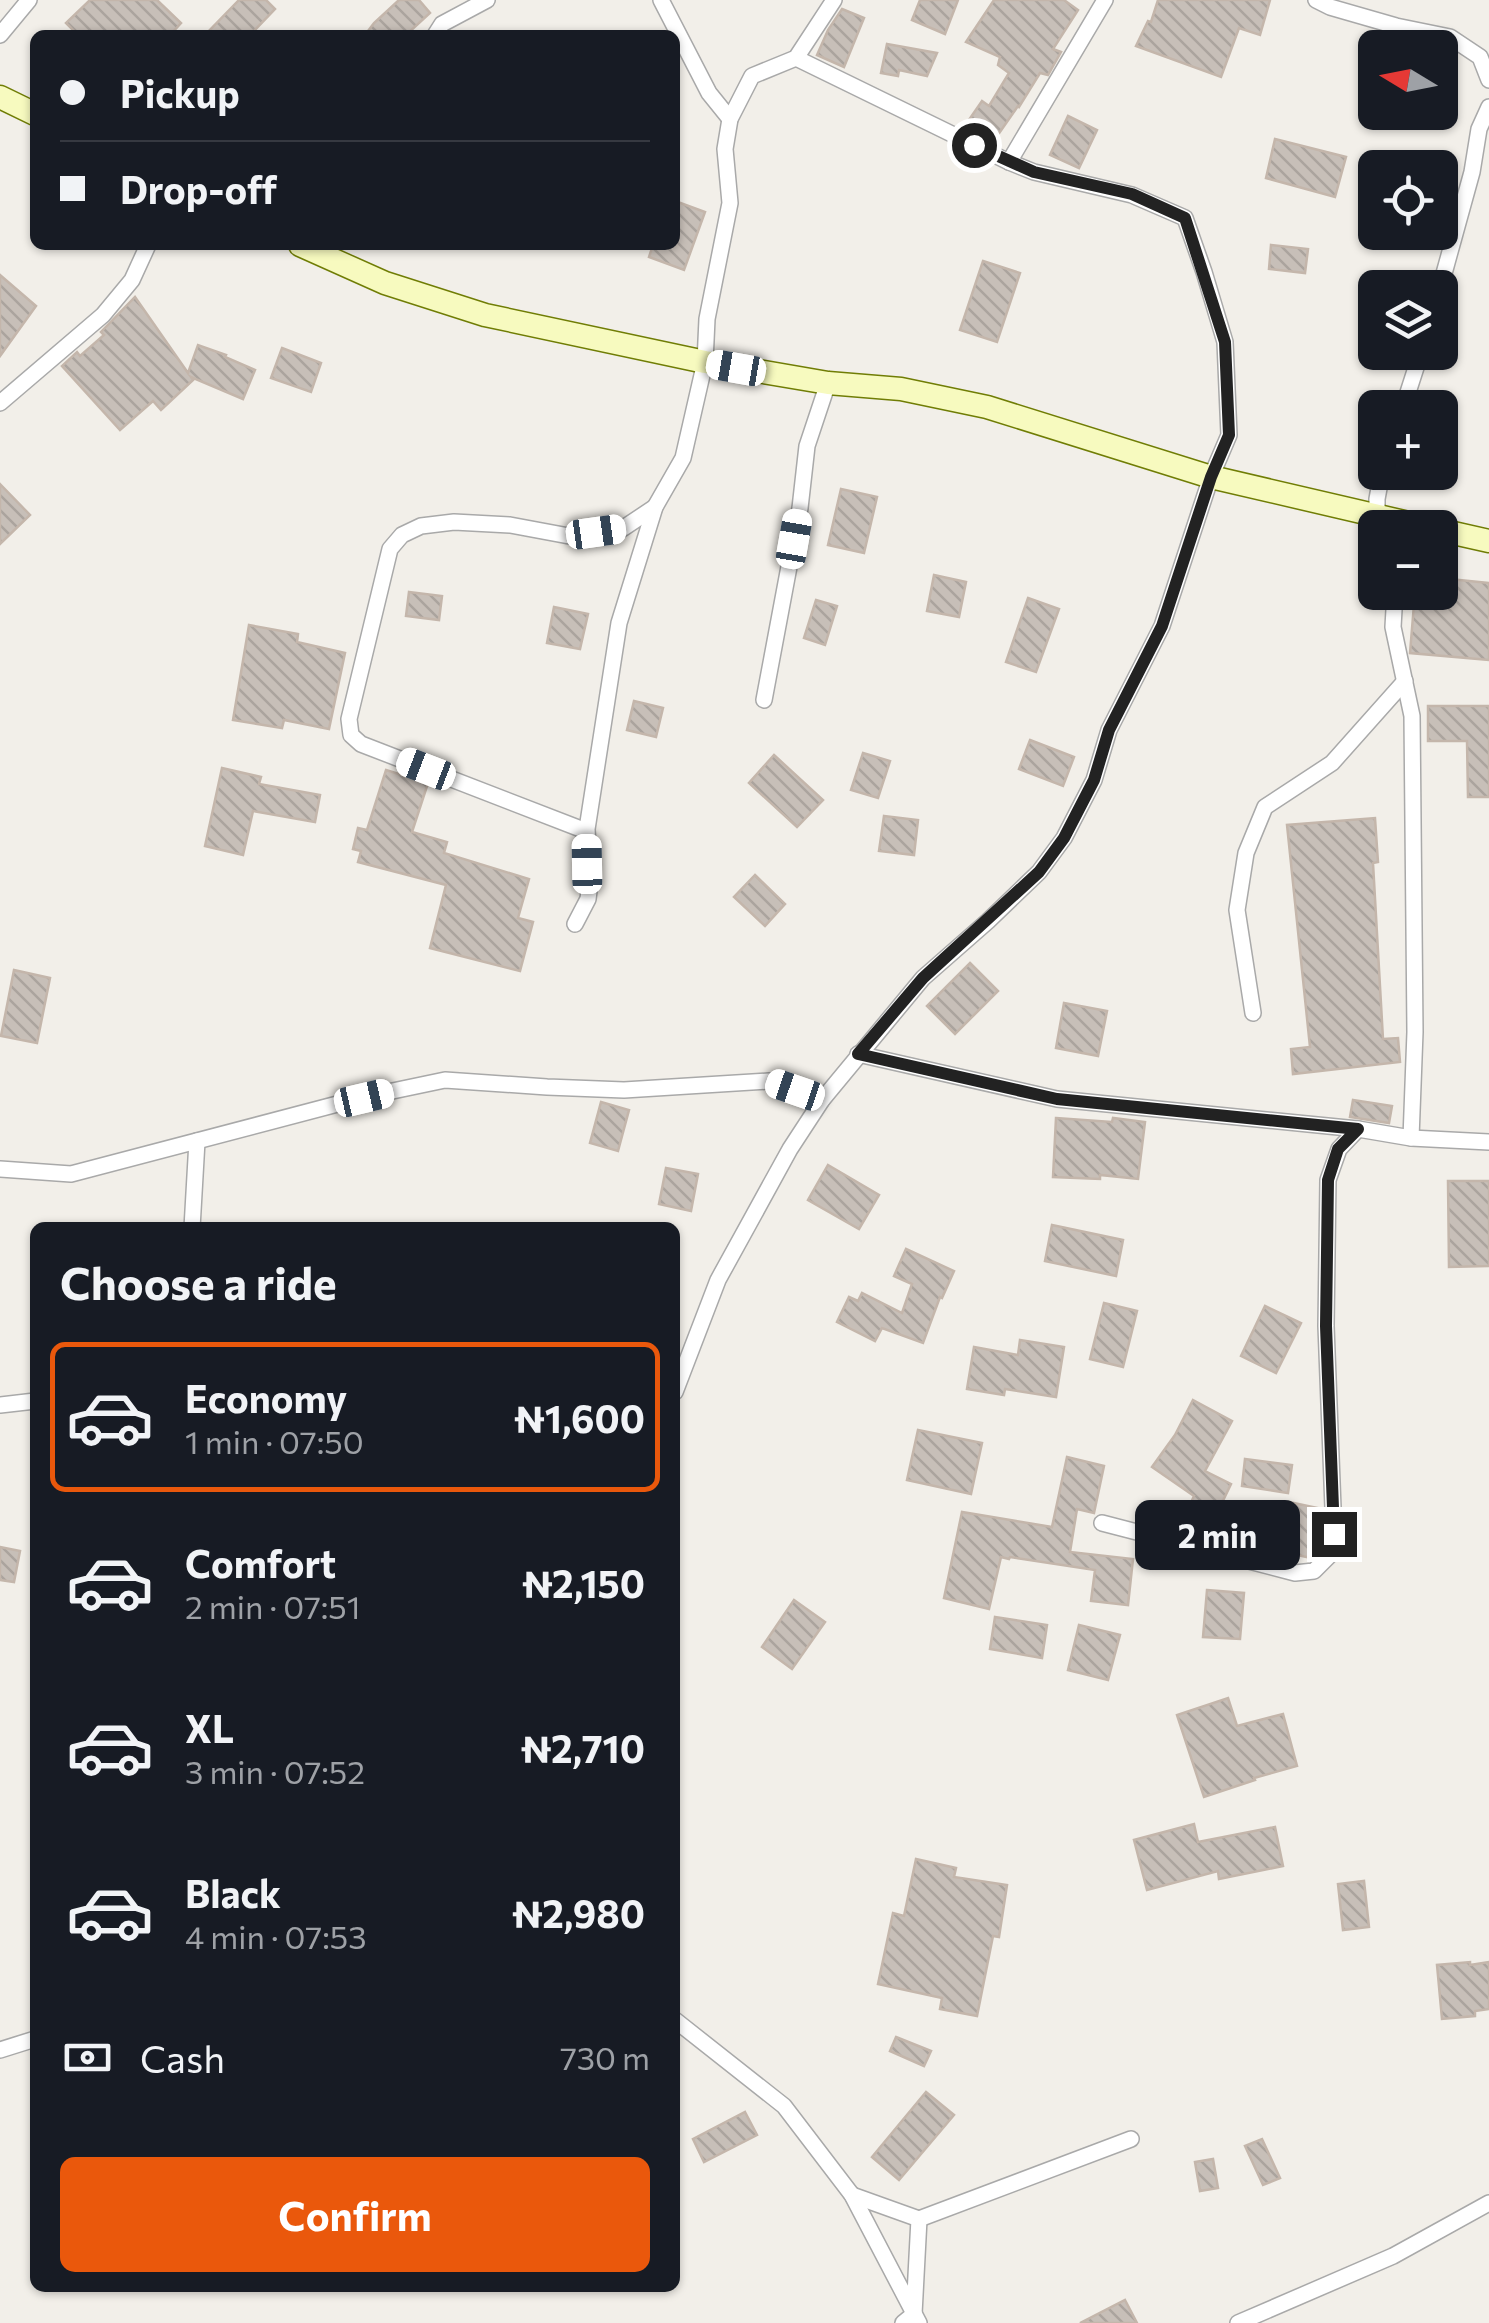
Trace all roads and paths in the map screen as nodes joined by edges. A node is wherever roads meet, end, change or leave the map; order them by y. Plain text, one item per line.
1 (487, 0) edge
2 (661, 0) edge
3 (834, 0) edge
4 (1106, 0) edge
5 (1316, 0) edge
6 (26, 2) edge
7 (438, 30) edge
8 (677, 30) edge
9 (0, 35) edge
10 (680, 36) edge
11 (796, 58) junction
12 (1489, 80) edge
13 (0, 97) edge
14 (1489, 106) edge
15 (30, 112) edge
16 (730, 118) junction
17 (1009, 162) junction
18 (146, 250) edge
19 (314, 250) edge
20 (1445, 270) edge
21 (705, 362) junction
22 (828, 384) junction
23 (0, 403) edge
24 (1211, 477) junction
25 (655, 508) junction
26 (1358, 511) edge
27 (1458, 534) edge
28 (1489, 542) edge
29 (1394, 610) edge
30 (1406, 681) junction
31 (764, 700) dead end
32 (586, 831) junction
33 (575, 924) dead end
34 (1253, 1012) dead end
35 (858, 1054) junction
36 (822, 1100) junction
37 (1358, 1129) junction
38 (1411, 1138) junction
39 (197, 1141) junction
40 (1489, 1142) edge
41 (0, 1168) edge
42 (192, 1222) edge
43 (680, 1379) edge
44 (30, 1402) edge
45 (0, 1406) edge
46 (1102, 1523) dead end
47 (680, 2024) edge
48 (30, 2041) edge
49 (0, 2050) edge
50 (1131, 2139) dead end
51 (852, 2195) junction
52 (1489, 2203) edge
53 (920, 2220) junction
54 (912, 2320) edge
55 (1238, 2323) edge

1 - 7 street
2 - 8 street
3 - 11 street
4 - 17 street
5 - 12 street
6 - 9 street
10 - 16 street
11 - 16 street
11 - 17 street
13 - 15 street
14 - 20 street
16 - 21 street
17 - 24 street
18 - 23 street
19 - 21 street
21 - 22 street
21 - 25 street
22 - 24 street
22 - 31 street
24 - 26 street
24 - 35 street
25 - 32 street
25 - 32 street
27 - 28 street
29 - 30 street
30 - 34 street
30 - 38 street
32 - 33 street
35 - 36 street
35 - 37 street
36 - 39 street
36 - 43 street
37 - 38 street
37 - 46 street
38 - 40 street
39 - 41 street
39 - 42 street
44 - 45 street
47 - 51 street
48 - 49 street
50 - 53 street
51 - 53 street
51 - 54 street
52 - 55 street
53 - 54 street

